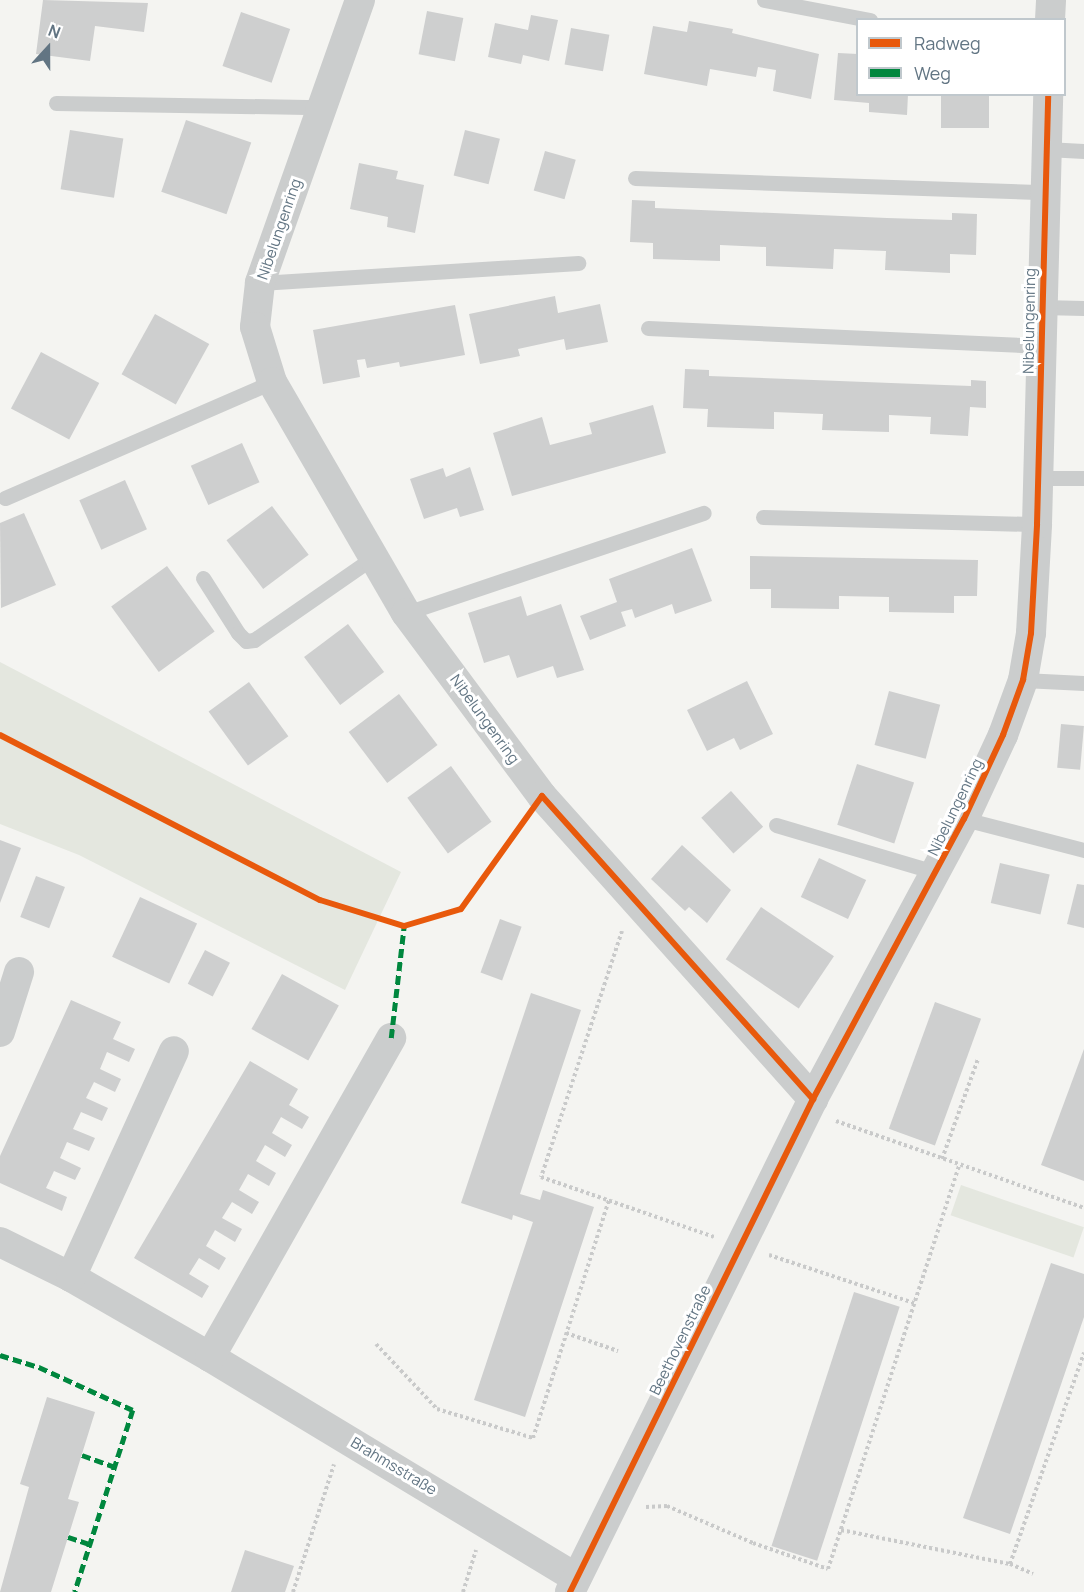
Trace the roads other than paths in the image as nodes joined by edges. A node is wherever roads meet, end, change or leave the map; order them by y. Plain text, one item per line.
1 (360, 0) edge
2 (764, 0) edge
3 (1051, 0) edge
4 (859, 18) edge
5 (1050, 18) edge
6 (1048, 96) edge
7 (56, 103) dead end
8 (320, 107) junction
9 (1046, 149) junction
10 (1084, 151) edge
11 (635, 178) dead end
12 (1045, 192) junction
13 (578, 263) dead end
14 (260, 283) junction
15 (1041, 307) junction
16 (1084, 308) edge
17 (648, 328) dead end
18 (1040, 346) junction
19 (272, 382) junction
20 (1038, 478) junction
21 (1084, 478) edge
22 (5, 498) dead end
23 (704, 513) dead end
24 (763, 517) dead end
25 (1037, 524) junction
26 (374, 557) junction
27 (203, 578) dead end
28 (406, 612) junction
29 (1023, 680) junction
30 (1084, 683) edge
31 (964, 819) junction
32 (776, 825) dead end
33 (1084, 850) edge
34 (935, 872) junction
35 (19, 972) dead end
36 (0, 1032) edge
37 (391, 1038) dead end
38 (174, 1051) dead end
39 (813, 1099) junction
40 (0, 1242) edge
41 (71, 1277) junction
42 (210, 1357) junction
43 (573, 1585) edge

1 - 8 street, Nibelungenring
2 - 4 lane
3 - 5 street
6 - 9 street, Nibelungenring
7 - 8 lane
8 - 14 street, Nibelungenring
9 - 10 lane
9 - 12 street, Nibelungenring
11 - 12 lane
12 - 15 street, Nibelungenring
13 - 14 lane
14 - 19 street, Nibelungenring
15 - 16 lane
15 - 18 street, Nibelungenring
17 - 18 lane
18 - 20 street, Nibelungenring
19 - 22 lane
19 - 26 street, Nibelungenring
20 - 21 lane
20 - 25 street, Nibelungenring
23 - 28 lane
24 - 25 lane
25 - 29 street, Nibelungenring
26 - 27 lane
26 - 28 street, Nibelungenring
28 - 39 street, Nibelungenring
29 - 30 lane
29 - 31 street, Nibelungenring
31 - 33 lane
31 - 34 street, Nibelungenring
32 - 34 lane
34 - 39 street, Nibelungenring
35 - 36 street
37 - 42 street
38 - 41 street
39 - 43 street, Beethovenstraße
40 - 41 street, Brahmsstraße
41 - 42 street, Brahmsstraße
42 - 43 street, Brahmsstraße

